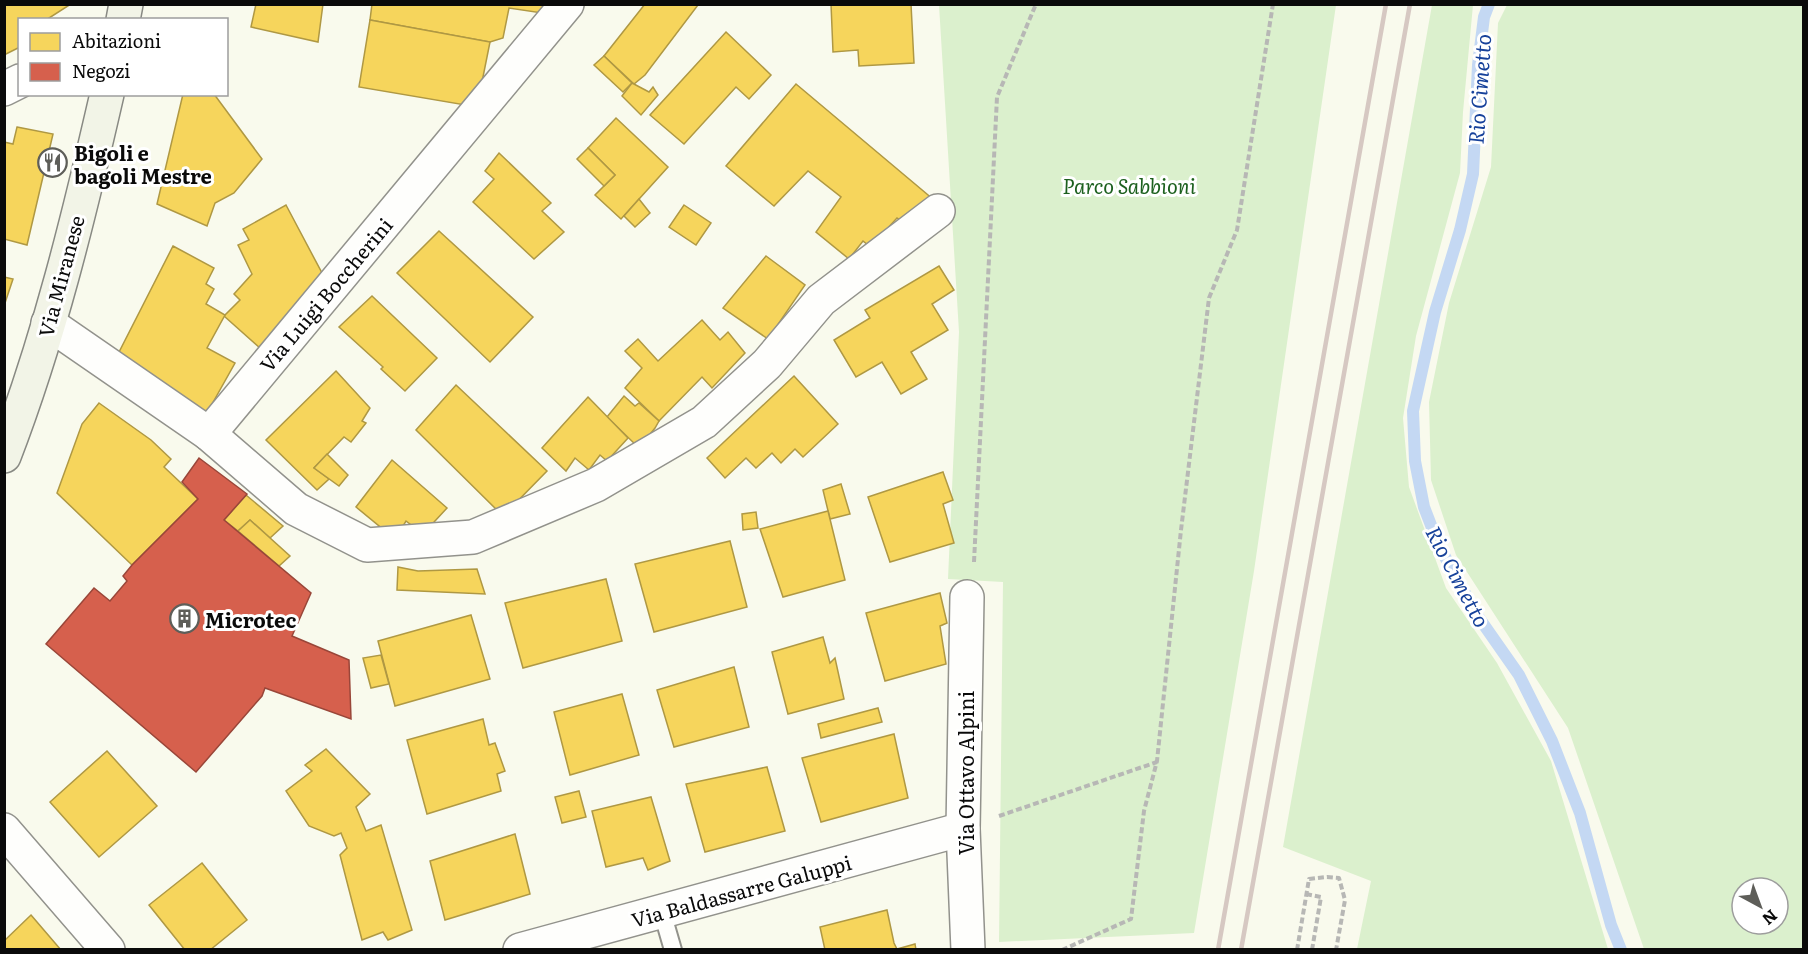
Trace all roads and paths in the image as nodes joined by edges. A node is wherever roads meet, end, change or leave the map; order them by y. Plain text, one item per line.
1 (567, 4) edge
2 (1036, 4) edge
3 (1273, 4) edge
4 (18, 82) edge
5 (4, 90) edge
6 (106, 96) edge
7 (938, 211) dead end
8 (48, 323) junction
9 (209, 434) junction
10 (4, 456) edge
11 (967, 597) joint
12 (1157, 762) junction
13 (963, 829) junction
14 (4, 830) edge
15 (1306, 894) junction
16 (662, 912) junction
17 (108, 950) edge
18 (520, 950) edge
19 (673, 950) edge
20 (968, 950) edge
21 (1062, 950) edge
22 (1297, 950) edge
23 (1312, 950) edge
24 (1336, 950) edge

1 - 9 street, Via Luigi Boccherini
2 - 11 path
3 - 12 path
4 - 5 street
6 - 8 street, Via Miranese
7 - 9 street
8 - 9 street
8 - 10 street, Via Miranese
11 - 13 street, Via Ottavo Alpini
12 - 13 path
12 - 21 path
13 - 16 street, Via Baldassarre Galuppi
13 - 20 street, Via Ottavo Alpini
14 - 17 street
15 - 22 path
15 - 23 path
15 - 24 path
16 - 18 street, Via Baldassarre Galuppi
16 - 19 lane

